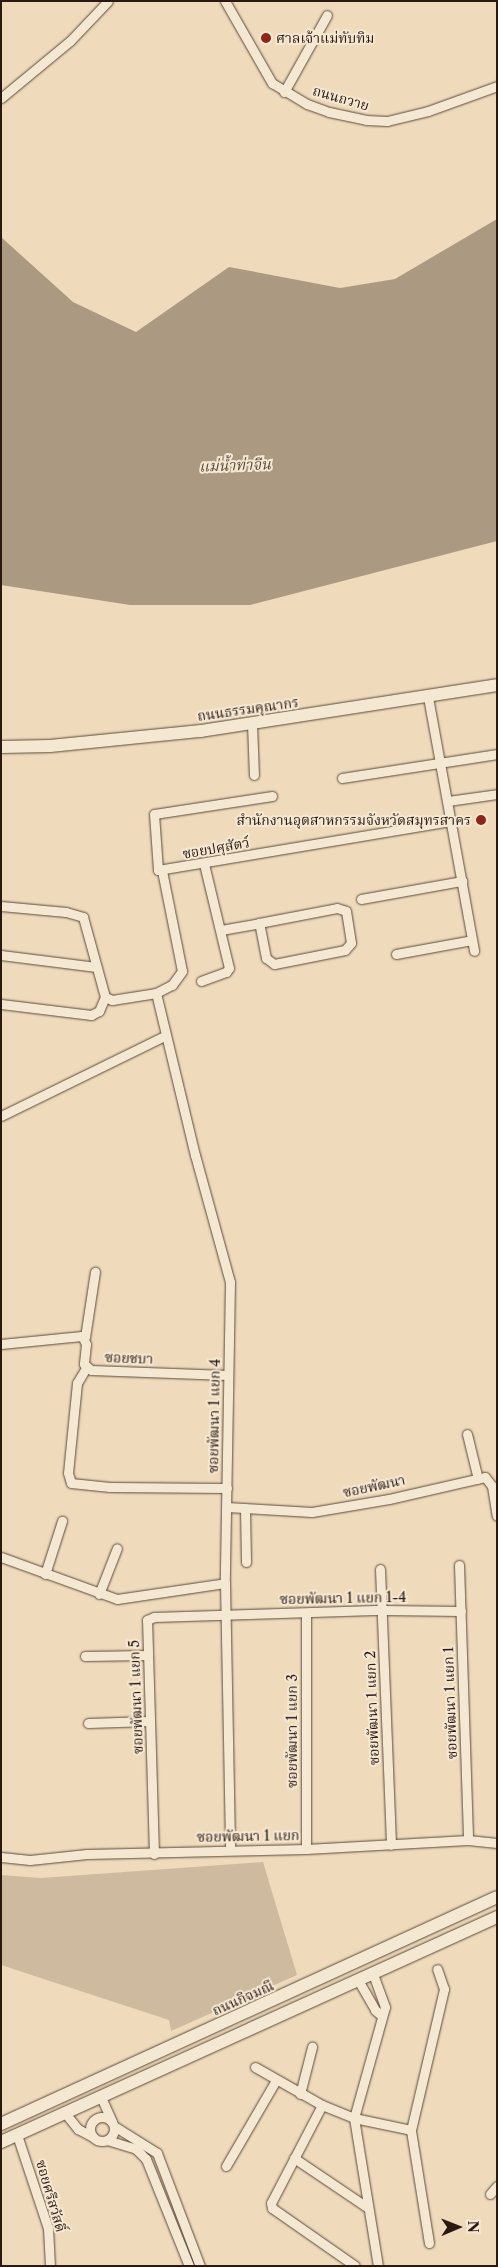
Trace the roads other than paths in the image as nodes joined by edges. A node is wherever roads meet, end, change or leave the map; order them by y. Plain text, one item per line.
1 (108, 1) edge
2 (225, 1) edge
3 (327, 15) dead end
4 (497, 86) edge
5 (284, 92) junction
6 (1, 98) edge
7 (497, 685) edge
8 (428, 697) junction
9 (252, 724) junction
10 (1, 748) edge
11 (497, 754) edge
12 (442, 764) junction
13 (254, 775) dead end
14 (342, 778) dead end
15 (272, 796) dead end
16 (496, 796) edge
17 (448, 801) junction
18 (452, 821) junction
19 (204, 864) junction
20 (162, 871) junction
21 (462, 881) junction
22 (361, 899) dead end
23 (1, 906) edge
24 (259, 922) junction
25 (220, 930) junction
26 (472, 940) junction
27 (474, 951) dead end
28 (396, 954) dead end
29 (1, 955) edge
30 (96, 967) junction
31 (201, 981) dead end
32 (156, 993) junction
33 (105, 997) junction
34 (1, 1004) edge
35 (164, 1036) junction
36 (1, 1116) edge
37 (95, 1272) dead end
38 (85, 1337) junction
39 (1, 1344) edge
40 (86, 1368) junction
41 (227, 1375) junction
42 (467, 1434) dead end
43 (478, 1479) junction
44 (227, 1488) junction
45 (227, 1507) junction
46 (245, 1508) junction
47 (497, 1516) edge
48 (62, 1521) dead end
49 (117, 1548) dead end
50 (1, 1557) edge
51 (246, 1562) dead end
52 (459, 1565) dead end
53 (380, 1569) dead end
54 (45, 1574) junction
55 (225, 1583) junction
56 (99, 1594) junction
57 (383, 1610) junction
58 (461, 1611) junction
59 (306, 1613) junction
60 (226, 1615) junction
61 (148, 1655) junction
62 (85, 1656) dead end
63 (150, 1722) junction
64 (88, 1723) dead end
65 (468, 1840) junction
66 (497, 1843) edge
67 (391, 1845) junction
68 (306, 1849) junction
69 (230, 1850) junction
70 (154, 1854) junction
71 (1, 1857) edge
72 (497, 1897) edge
73 (497, 1917) edge
74 (437, 1969) dead end
75 (373, 1974) junction
76 (358, 1980) junction
77 (382, 2016) junction
78 (312, 2047) dead end
79 (255, 2068) dead end
80 (276, 2080) junction
81 (300, 2094) junction
82 (101, 2097) junction
83 (322, 2106) junction
84 (65, 2113) junction
85 (354, 2118) junction
86 (1, 2124) edge
87 (113, 2124) junction
88 (411, 2130) junction
89 (17, 2135) junction
90 (93, 2136) junction
91 (107, 2140) junction
92 (1, 2142) edge
93 (294, 2158) junction
94 (226, 2166) dead end
95 (497, 2186) edge
96 (490, 2194) dead end
97 (368, 2208) junction
98 (184, 2224) junction
99 (174, 2229) junction
100 (430, 2243) dead end
101 (50, 2266) edge
102 (189, 2266) edge
103 (200, 2266) edge
104 (355, 2266) edge
105 (378, 2266) edge

1 - 6 street
2 - 5 street, ถนนถวาย
3 - 5 street
4 - 5 street, ถนนถวาย
7 - 8 main road, ถนนธรรมคุณากร
8 - 9 main road, ถนนธรรมคุณากร
8 - 12 street
9 - 10 main road, ถนนธรรมคุณากร
9 - 13 street
11 - 12 street
12 - 14 street
12 - 17 street
15 - 20 street
16 - 17 street
17 - 18 street
18 - 19 street, ซอยปศุสัตว์
18 - 21 street
19 - 20 street, ซอยปศุสัตว์
19 - 25 street
20 - 32 street
21 - 22 street
21 - 26 street
23 - 30 street
24 - 24 street
24 - 25 street
25 - 31 street
26 - 27 street
26 - 28 street
29 - 30 street
30 - 33 street
32 - 33 street
32 - 35 street, ซอยพัฒนา 1 แยก 4
33 - 34 street
35 - 36 street
35 - 41 street, ซอยพัฒนา 1 แยก 4
37 - 38 street, ซอยชบา
38 - 39 street
38 - 40 street, ซอยชบา
40 - 41 street, ซอยชบา
40 - 44 street
41 - 44 street, ซอยพัฒนา 1 แยก 4
42 - 43 street
43 - 46 street, ซอยพัฒนา
43 - 47 street
44 - 45 street, ซอยพัฒนา 1 แยก 4
45 - 46 street, ซอยพัฒนา
45 - 55 street, ซอยพัฒนา 1 แยก 4
46 - 51 street
48 - 54 street
49 - 56 street
50 - 54 street
52 - 58 street, ซอยพัฒนา 1 แยก 1
53 - 57 street, ซอยพัฒนา 1 แยก 2
54 - 56 street
55 - 56 street
55 - 60 street, ซอยพัฒนา 1 แยก 4
57 - 58 street, ซอยพัฒนา 1 แยก 1-4
57 - 59 street, ซอยพัฒนา 1 แยก 1-4
57 - 67 street, ซอยพัฒนา 1 แยก 2
58 - 65 street, ซอยพัฒนา 1 แยก 1
59 - 60 street, ซอยพัฒนา 1 แยก 1-4
59 - 68 street, ซอยพัฒนา 1 แยก 3
60 - 61 street, ซอยพัฒนา 1 แยก 5
60 - 69 street, ซอยพัฒนา 1 แยก 4
61 - 62 street
61 - 63 street, ซอยพัฒนา 1 แยก 5
63 - 64 street
63 - 70 street, ซอยพัฒนา 1 แยก 5
65 - 66 street, ซอยพัฒนา 1 แยก
65 - 67 street, ซอยพัฒนา 1 แยก
67 - 68 street, ซอยพัฒนา 1 แยก
68 - 69 street, ซอยพัฒนา 1 แยก
69 - 70 street, ซอยพัฒนา 1 แยก
70 - 71 street, ซอยพัฒนา 1 แยก
72 - 86 main road, ถนนกิจมณี
73 - 75 main road
74 - 88 street
75 - 76 main road
75 - 77 street
76 - 77 street
76 - 82 main road
77 - 85 street
78 - 81 street
79 - 80 street
80 - 81 street
80 - 94 street
81 - 83 street
82 - 84 main road
82 - 87 street
83 - 85 street
83 - 93 street
84 - 89 main road
84 - 90 street
85 - 88 street
85 - 97 street
87 - 90 street
87 - 91 street
87 - 98 street
88 - 100 street
89 - 92 main road
89 - 101 street, ซอยศรีสวัสดิ์
90 - 91 street
91 - 99 street
93 - 97 street
93 - 104 street
95 - 96 street
97 - 105 street
98 - 99 street
98 - 103 street
99 - 102 street

